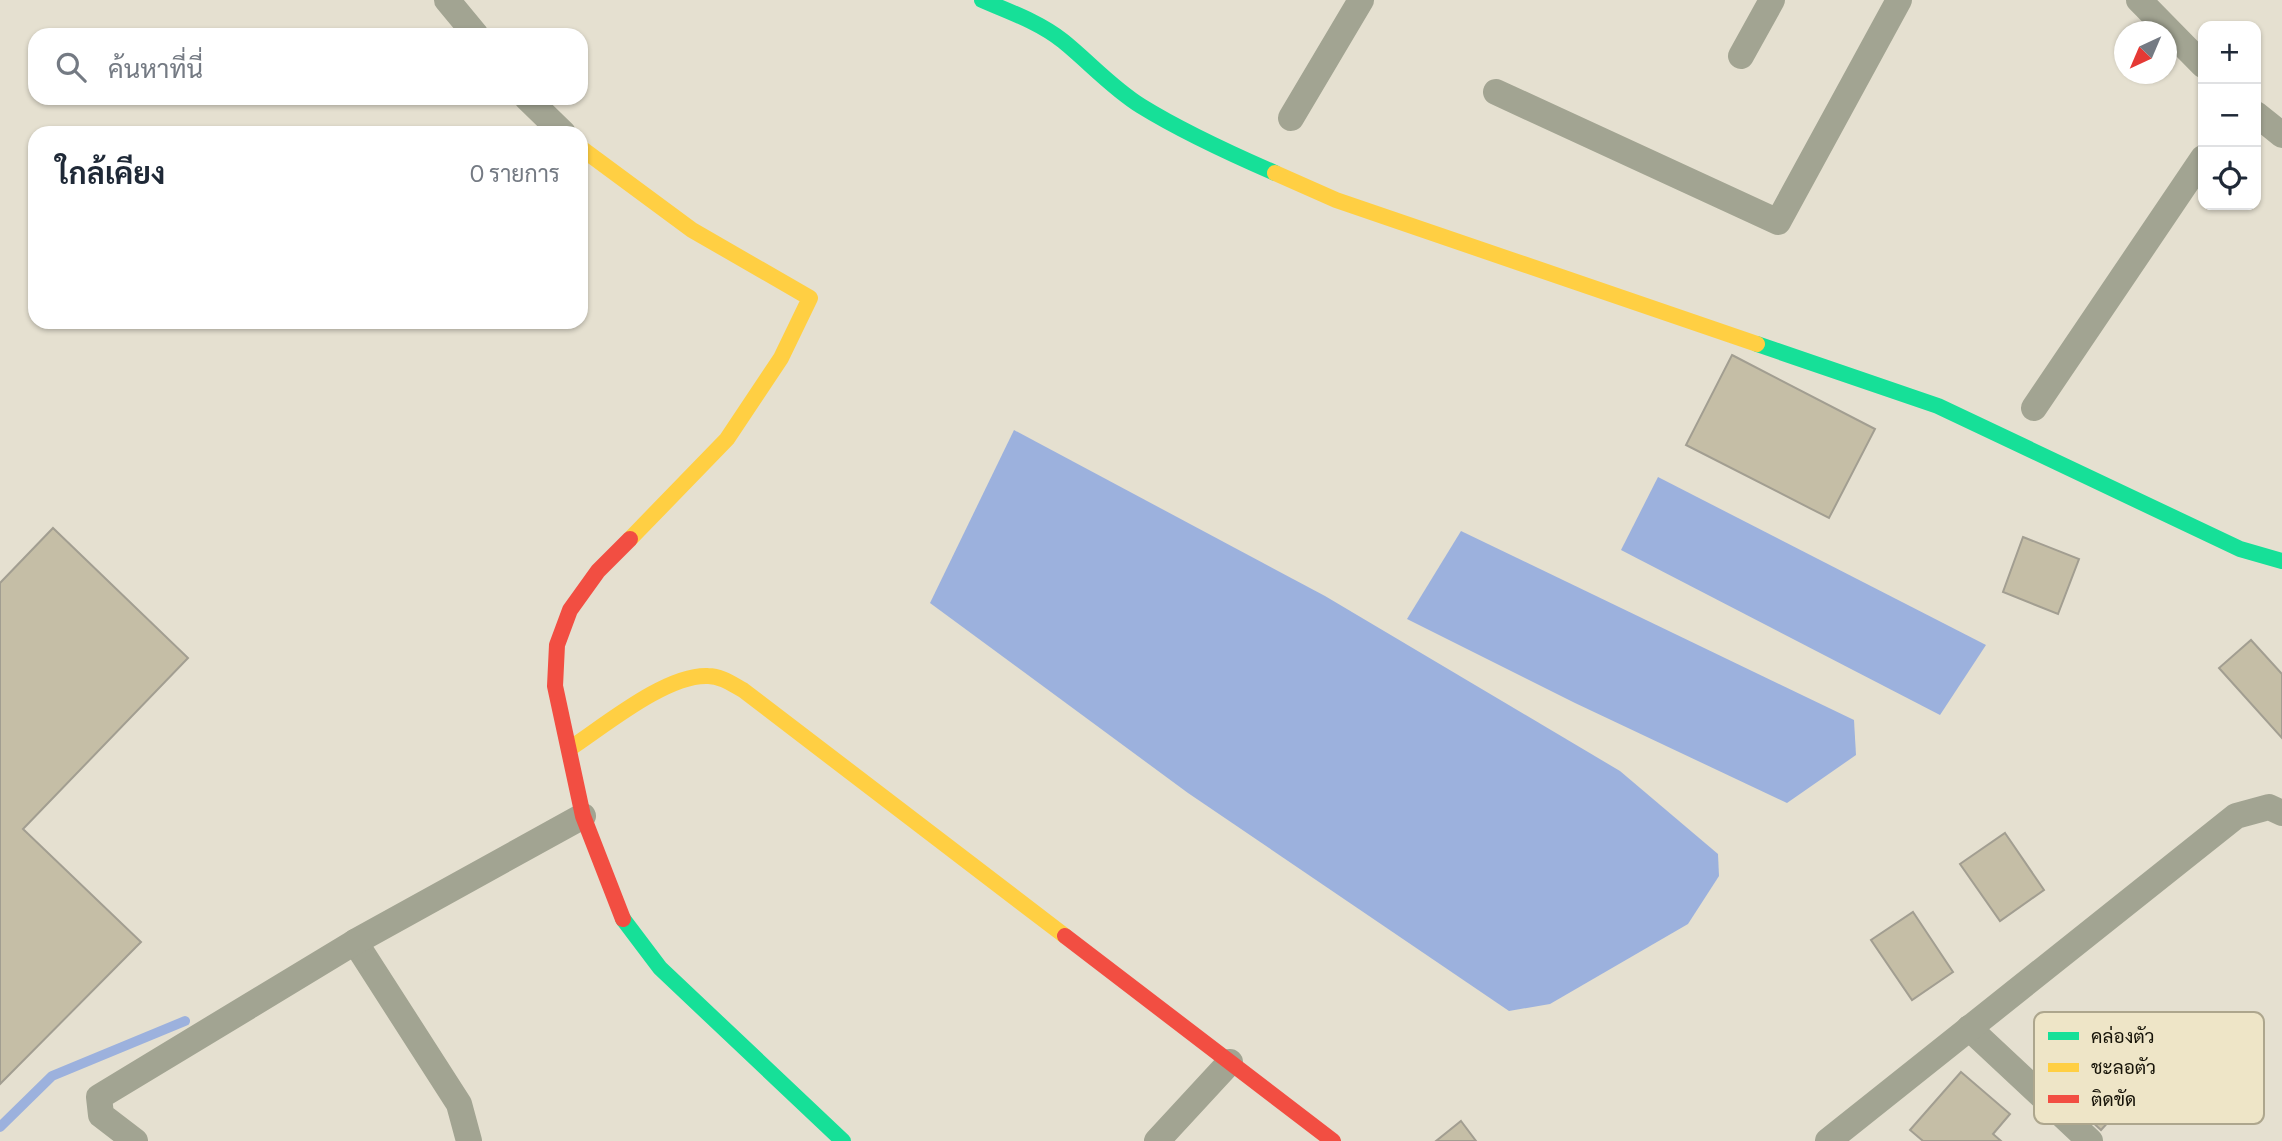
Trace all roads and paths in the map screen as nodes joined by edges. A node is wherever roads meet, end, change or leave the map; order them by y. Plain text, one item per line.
1 (982, 0) edge
2 (1361, 0) edge
3 (1772, 0) edge
4 (1899, 0) edge
5 (2139, 0) edge
6 (1741, 56) dead end
7 (2198, 60) edge
8 (1496, 92) dead end
9 (534, 105) edge
10 (1291, 118) dead end
11 (2261, 118) edge
12 (556, 126) edge
13 (2282, 135) edge
14 (588, 153) edge
15 (2198, 165) edge
16 (2034, 408) dead end
17 (2282, 561) edge
18 (569, 749) junction
19 (2282, 813) edge
20 (583, 816) junction
21 (355, 942) junction
22 (1969, 1028) junction
23 (1230, 1062) junction
24 (2034, 1089) edge
25 (2072, 1124) edge
26 (135, 1141) edge
27 (469, 1141) edge
28 (844, 1141) edge
29 (1157, 1141) edge
30 (1333, 1141) edge
31 (1828, 1141) edge
32 (2090, 1141) edge

1 - 17 street
2 - 10 street
3 - 6 street
4 - 8 street
5 - 7 street
9 - 12 street
11 - 13 street
14 - 18 street
15 - 16 street
18 - 20 street
18 - 23 street
19 - 22 street
20 - 21 street
20 - 28 street
21 - 26 street
21 - 27 street
22 - 24 street
22 - 31 street
23 - 29 street
23 - 30 street
25 - 32 street

